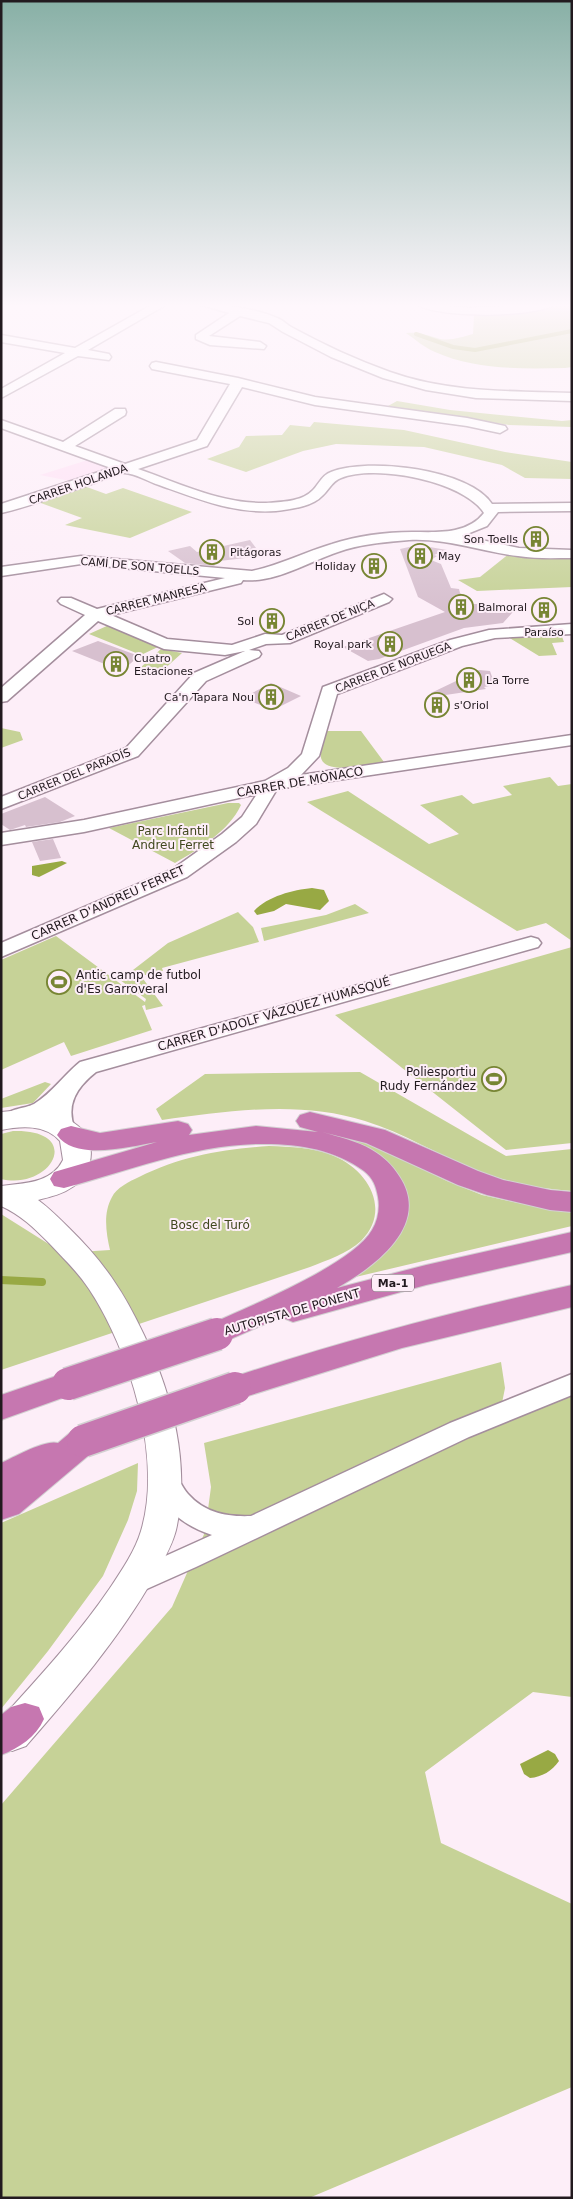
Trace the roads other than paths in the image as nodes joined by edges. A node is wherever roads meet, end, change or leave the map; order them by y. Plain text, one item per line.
1 (224, 406) edge
2 (348, 406) edge
3 (120, 412) dead end
4 (6, 429) edge
5 (500, 429) dead end
6 (64, 447) junction
7 (124, 468) junction
8 (572, 507) edge
9 (490, 508) junction
10 (1, 509) edge
11 (442, 537) junction
12 (572, 554) edge
13 (1, 572) edge
14 (252, 576) junction
15 (384, 599) dead end
16 (66, 601) dead end
17 (96, 614) junction
18 (572, 629) edge
19 (275, 640) junction
20 (1, 697) edge
21 (572, 740) edge
22 (271, 785) junction
23 (1, 804) edge
24 (1, 840) edge
25 (531, 942) dead end
26 (1, 951) edge
27 (68, 1087) junction
28 (8, 1119) edge
29 (67, 1132) junction
30 (64, 1179) junction
31 (1, 1196) edge
32 (572, 1202) edge
33 (572, 1242) edge
34 (82, 1257) junction
35 (572, 1296) edge
36 (217, 1334) junction
37 (572, 1384) edge
38 (1, 1408) edge
39 (83, 1441) junction
40 (1, 1477) edge
41 (165, 1483) junction
42 (1, 1507) edge
43 (263, 1525) junction
44 (131, 1584) junction
45 (13, 1729) edge
46 (1, 1746) edge

1 - 7 street, CARRER HOLANDA
2 - 5 street
3 - 6 street
4 - 6 street
6 - 7 street
7 - 9 street
7 - 10 street, CARRER HOLANDA
8 - 9 street
9 - 11 street
11 - 12 street, CAMÍ DE SON TOELLS
11 - 14 street, CAMÍ DE SON TOELLS
13 - 14 street, CAMÍ DE SON TOELLS
14 - 17 street, CARRER MANRESA
15 - 19 street, CARRER DE NIÇA
16 - 17 street
17 - 19 street
17 - 20 street, CARRER MANRESA
18 - 22 street, CARRER DE NORUEGA
19 - 23 street, CARRER DEL PARADÍS
21 - 22 street, CARRER DE MÒNACO
22 - 24 street, CARRER DE MÒNACO
22 - 26 street, CARRER D'ANDREU FERRET
25 - 27 street, CARRER D'ADOLF VÁZQUEZ HUMASQUÉ
27 - 28 street
27 - 29 street, CARRER D'ADOLF VÁZQUEZ HUMASQUÉ
28 - 29 street
29 - 30 street
29 - 32 highway
30 - 31 street
30 - 34 street
30 - 36 highway
31 - 34 street
33 - 36 highway, AUTOPISTA DE PONENT / Ma-1
34 - 41 street
35 - 39 highway, bridge
36 - 38 highway, Ma-1, bridge
37 - 43 street
39 - 40 highway
39 - 42 highway
41 - 43 street
41 - 44 street
43 - 44 street
44 - 45 street
45 - 46 street

